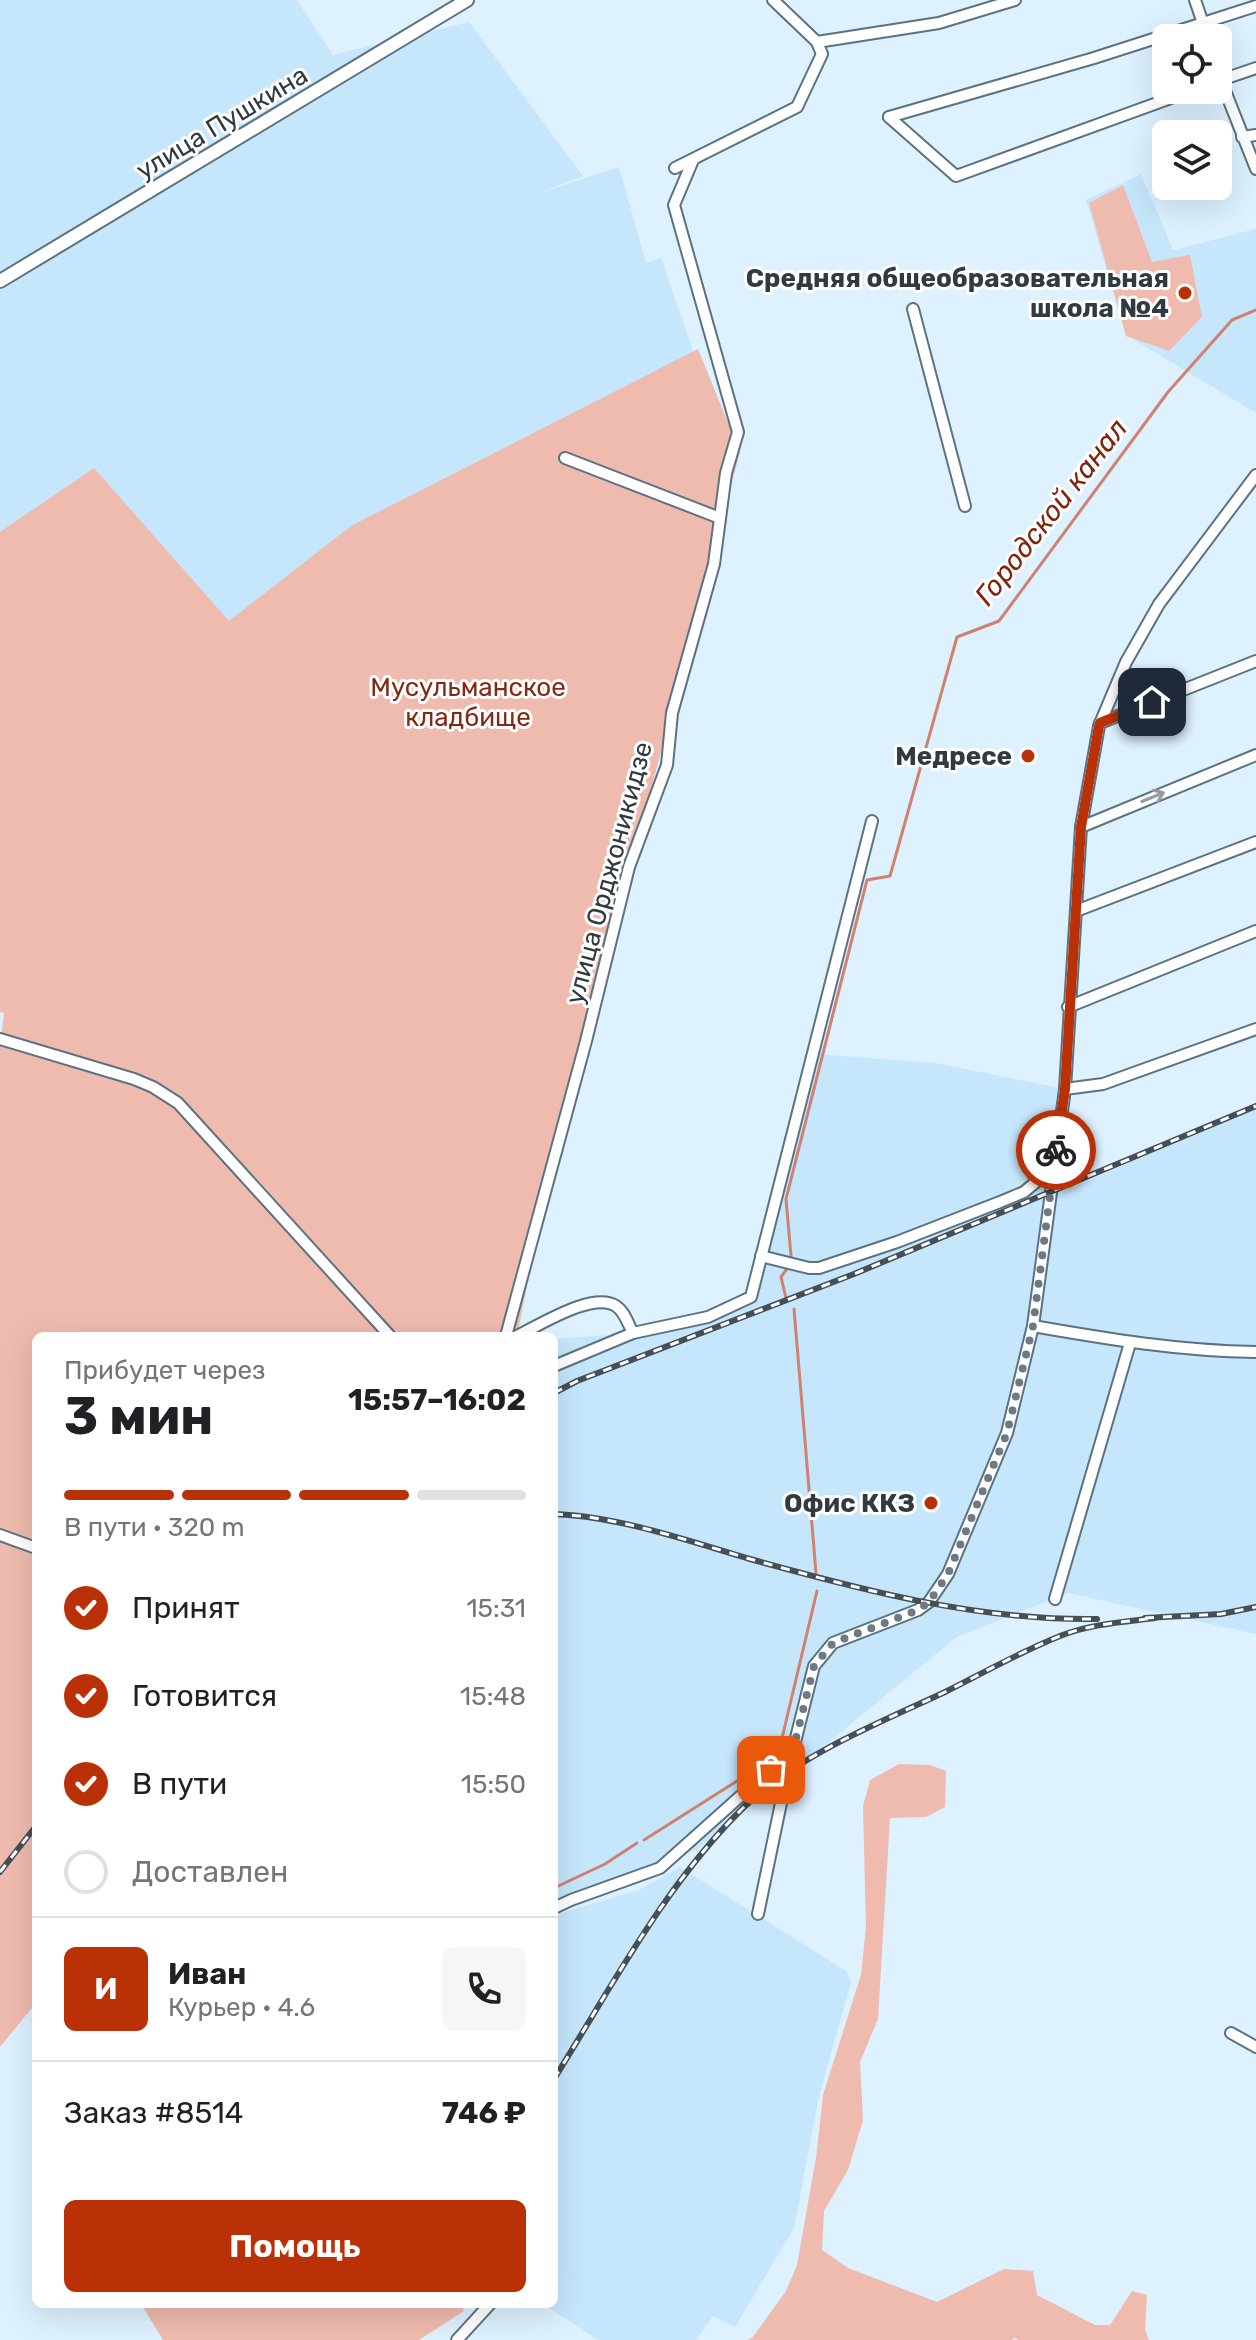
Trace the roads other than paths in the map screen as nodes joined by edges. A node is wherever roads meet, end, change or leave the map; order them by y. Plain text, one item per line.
1 (467, 0) edge
2 (773, 0) edge
3 (1015, 0) edge
4 (1195, 0) edge
5 (1256, 6) edge
6 (1204, 24) joint
7 (1152, 40) edge
8 (817, 42) junction
9 (1256, 68) edge
10 (1232, 74) edge
11 (1154, 104) edge
12 (1229, 104) edge
13 (1256, 135) edge
14 (1242, 137) junction
15 (693, 160) junction
16 (675, 168) dead end
17 (1256, 169) edge
18 (0, 281) edge
19 (913, 309) dead end
20 (565, 458) dead end
21 (1256, 475) edge
22 (965, 506) dead end
23 (720, 518) junction
24 (1256, 661) edge
25 (1100, 723) junction
26 (1256, 755) edge
27 (872, 821) dead end
28 (1081, 827) junction
29 (1256, 842) edge
30 (1076, 911) junction
31 (1256, 931) edge
32 (1068, 1007) junction
33 (1256, 1029) edge
34 (0, 1039) edge
35 (1065, 1089) junction
36 (1054, 1167) junction
37 (761, 1256) junction
38 (1033, 1326) junction
39 (386, 1332) edge
40 (507, 1332) edge
41 (526, 1332) edge
42 (633, 1333) junction
43 (1130, 1343) junction
44 (1256, 1352) edge
45 (558, 1364) edge
46 (0, 1535) edge
47 (32, 1547) edge
48 (1055, 1599) dead end
49 (793, 1750) junction
50 (558, 1906) edge
51 (758, 1914) dead end
52 (1231, 2033) dead end
53 (1256, 2047) edge
54 (486, 2308) edge
55 (457, 2340) edge

1 - 18 street, улица Пушкина
2 - 8 street
3 - 8 street
4 - 6 street
5 - 6 street
7 - 11 street
8 - 15 street
9 - 10 street
12 - 14 street
13 - 14 street
14 - 17 street
15 - 16 street
15 - 23 street, улица Орджоникидзе
19 - 22 street
20 - 23 street
21 - 25 street
23 - 40 street, улица Орджоникидзе
24 - 25 street
25 - 28 street
28 -> 26 street
27 - 37 street
28 - 30 street
29 - 30 street
30 - 32 street
31 - 32 street
32 - 35 street
33 - 35 street
34 - 39 street
35 - 36 street
36 - 37 street
36 - 38 street
37 - 42 street
38 - 43 street
38 - 49 street
41 - 42 street
42 - 45 street
43 - 44 street
43 - 48 street
46 - 47 street
49 - 50 street
49 - 51 street
52 - 53 street
54 - 55 street

